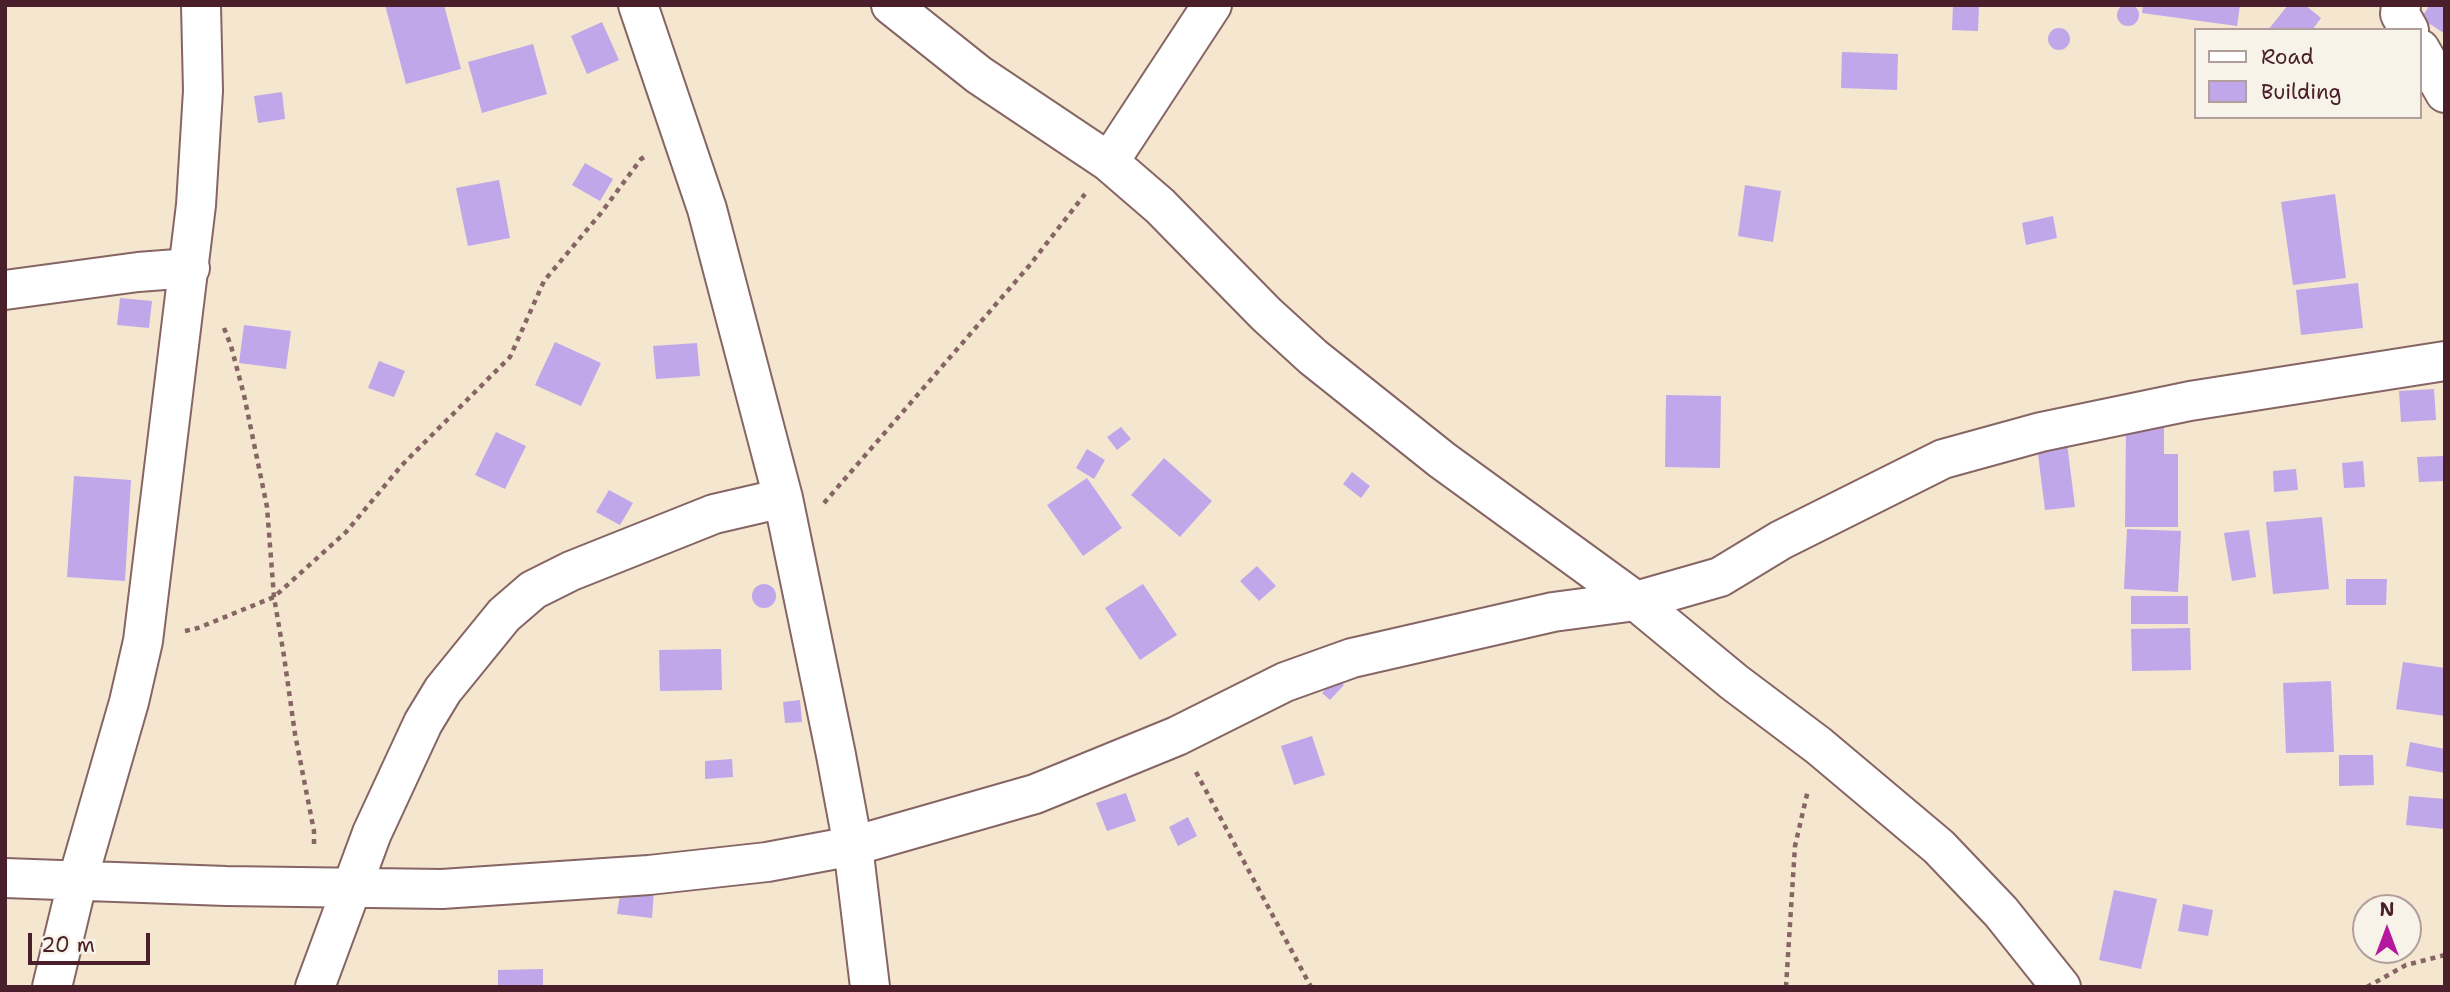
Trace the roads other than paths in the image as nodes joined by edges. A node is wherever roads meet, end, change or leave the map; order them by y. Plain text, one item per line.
1 (201, 5) edge
2 (638, 5) edge
3 (891, 5) edge
4 (1212, 5) edge
5 (2400, 5) edge
6 (2408, 28) edge
7 (2422, 53) edge
8 (2445, 93) edge
9 (1109, 162) junction
10 (190, 268) junction
11 (5, 290) edge
12 (2445, 361) edge
13 (782, 498) junction
14 (1636, 601) junction
15 (853, 846) junction
16 (5, 878) edge
17 (78, 879) junction
18 (352, 887) junction
19 (52, 987) edge
20 (316, 987) edge
21 (870, 987) edge
22 (2061, 987) edge

1 - 10 street
2 - 13 street
3 - 9 street
4 - 9 street
5 - 6 street
7 - 8 street
9 - 14 street
10 - 11 street
10 - 17 street
12 - 14 street
13 - 15 street
13 - 18 street
14 - 15 street
14 - 22 street
15 - 18 street
15 - 21 street
16 - 17 street
17 - 18 street
17 - 19 street
18 - 20 street

